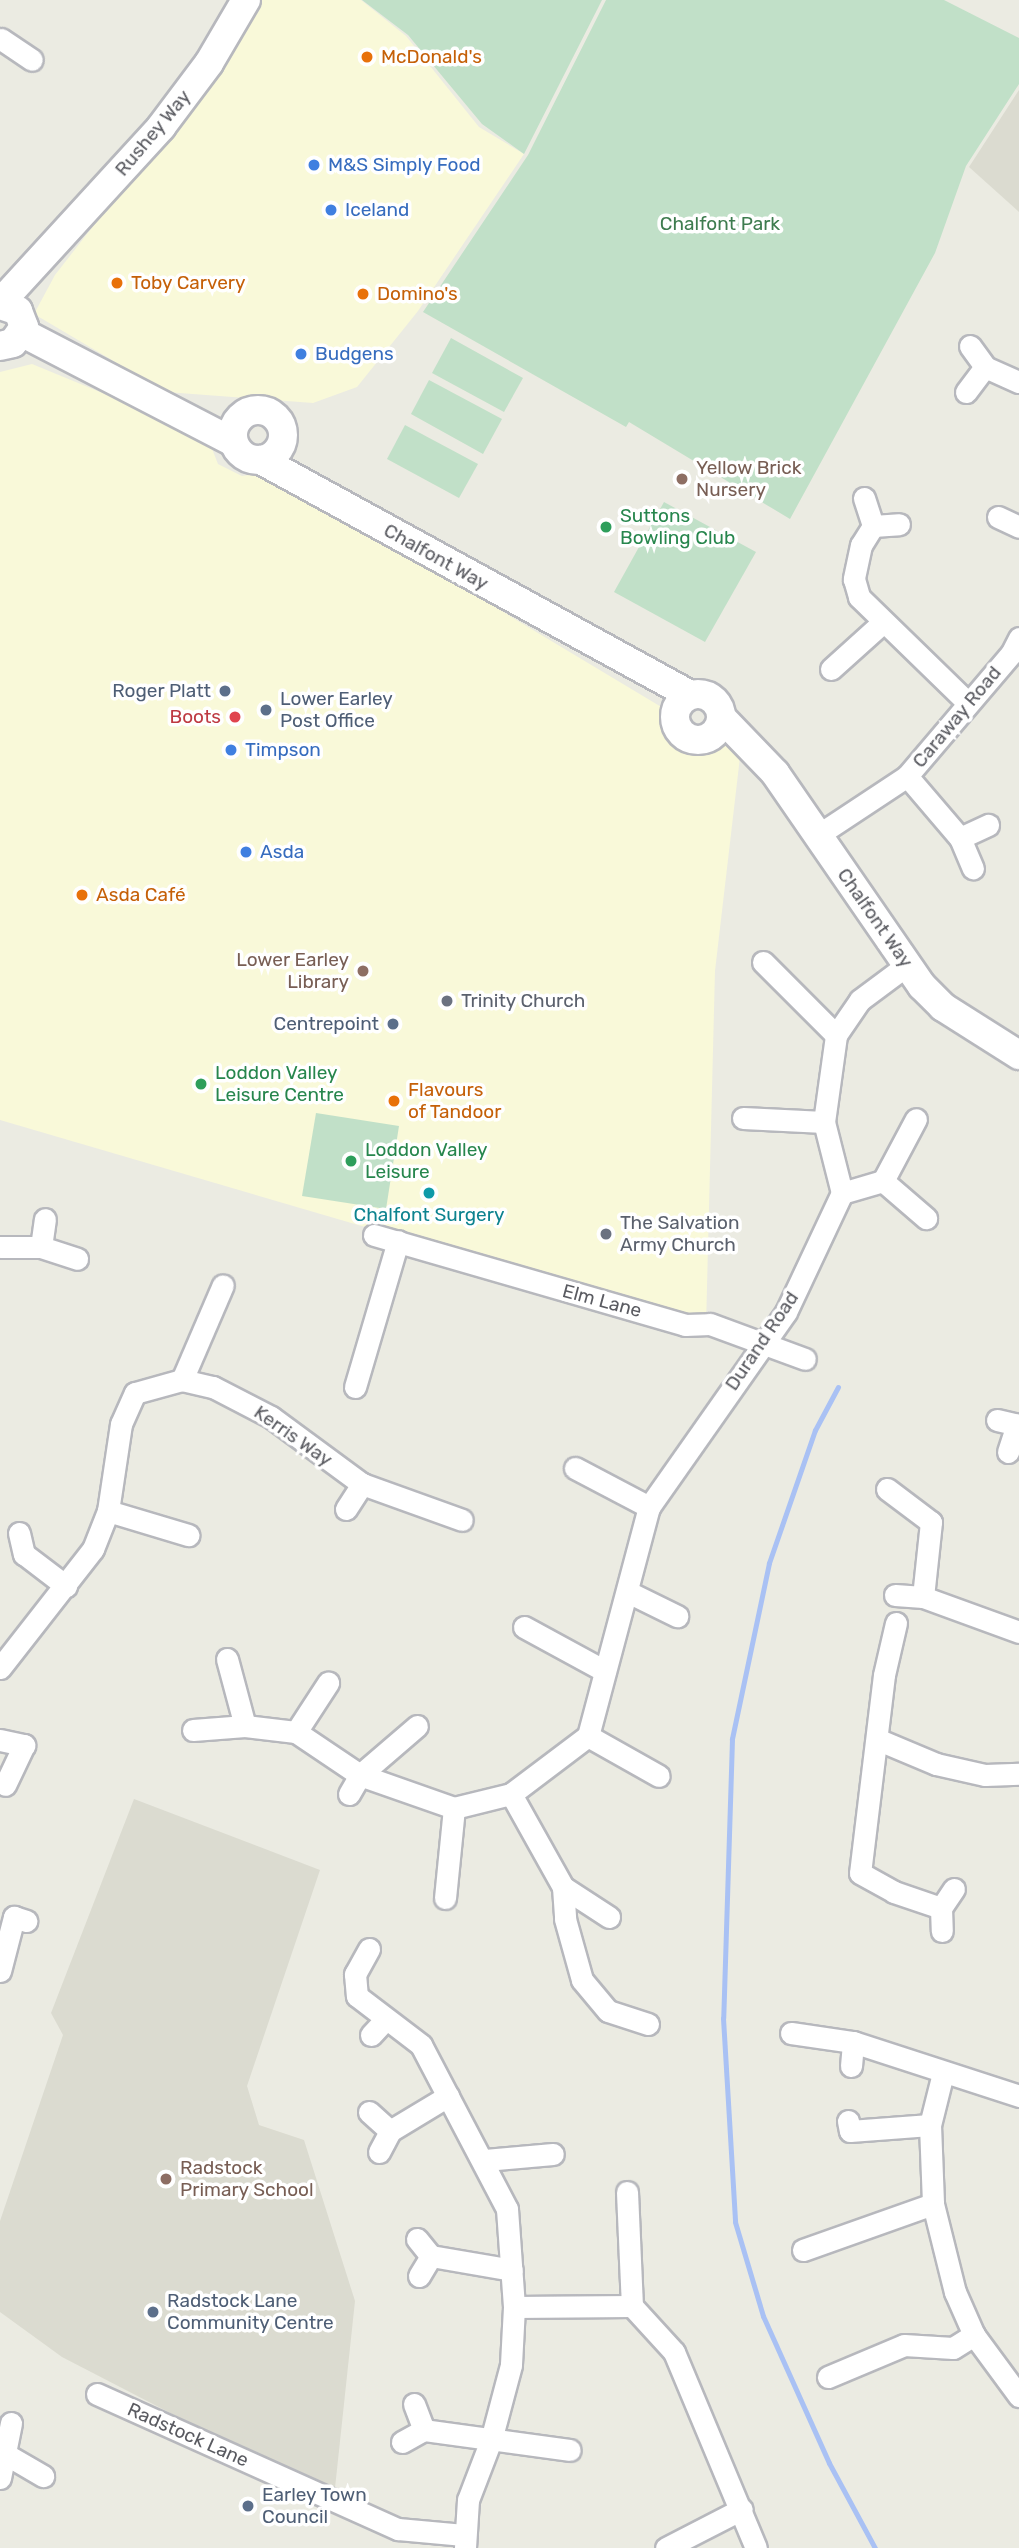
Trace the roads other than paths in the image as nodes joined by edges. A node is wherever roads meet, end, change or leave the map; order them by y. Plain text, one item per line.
1 (247, 0) edge
2 (0, 39) edge
3 (32, 60) dead end
4 (9, 321) edge
5 (970, 346) dead end
6 (985, 367) junction
7 (1019, 382) edge
8 (966, 393) dead end
9 (174, 411) junction
10 (248, 411) junction
11 (282, 441) junction
12 (233, 442) junction
13 (261, 460) junction
14 (315, 488) junction
15 (864, 498) dead end
16 (998, 517) dead end
17 (899, 524) dead end
18 (873, 526) junction
19 (1019, 527) edge
20 (881, 624) junction
21 (1016, 651) edge
22 (831, 669) dead end
23 (968, 703) junction
24 (683, 706) junction
25 (716, 727) junction
26 (907, 776) junction
27 (988, 825) dead end
28 (818, 835) junction
29 (960, 838) junction
30 (973, 868) dead end
31 (762, 962) dead end
32 (906, 965) junction
33 (836, 1035) junction
34 (1018, 1053) edge
35 (743, 1118) dead end
36 (916, 1119) dead end
37 (824, 1122) junction
38 (883, 1181) junction
39 (842, 1193) junction
40 (926, 1218) dead end
41 (45, 1219) dead end
42 (374, 1235) dead end
43 (398, 1241) junction
44 (0, 1247) edge
45 (41, 1247) junction
46 (77, 1259) dead end
47 (223, 1285) dead end
48 (762, 1341) junction
49 (805, 1359) dead end
50 (182, 1380) junction
51 (355, 1387) dead end
52 (1011, 1423) edge
53 (1008, 1452) dead end
54 (575, 1468) dead end
55 (362, 1484) junction
56 (887, 1489) dead end
57 (649, 1507) junction
58 (346, 1509) dead end
59 (108, 1511) junction
60 (462, 1520) dead end
61 (19, 1533) dead end
62 (188, 1535) dead end
63 (65, 1586) junction
64 (628, 1592) junction
65 (895, 1595) dead end
66 (923, 1597) junction
67 (677, 1616) dead end
68 (896, 1623) dead end
69 (523, 1627) dead end
70 (1019, 1632) edge
71 (227, 1659) dead end
72 (0, 1668) edge
73 (605, 1671) junction
74 (328, 1683) dead end
75 (245, 1726) junction
76 (417, 1726) dead end
77 (193, 1730) dead end
78 (296, 1732) junction
79 (588, 1736) junction
80 (0, 1740) edge
81 (879, 1740) junction
82 (1019, 1774) edge
83 (360, 1775) junction
84 (659, 1776) dead end
85 (5, 1785) dead end
86 (349, 1794) dead end
87 (511, 1794) junction
88 (454, 1808) junction
89 (563, 1887) junction
90 (954, 1889) dead end
91 (445, 1898) dead end
92 (941, 1908) junction
93 (13, 1916) edge
94 (609, 1917) dead end
95 (942, 1931) dead end
96 (369, 1949) dead end
97 (0, 1971) edge
98 (386, 2019) junction
99 (648, 2024) dead end
100 (790, 2033) dead end
101 (371, 2035) dead end
102 (853, 2042) junction
103 (851, 2066) dead end
104 (943, 2073) junction
105 (447, 2096) junction
106 (1019, 2096) edge
107 (369, 2112) dead end
108 (848, 2121) dead end
109 (930, 2125) junction
110 (390, 2131) junction
111 (379, 2152) dead end
112 (553, 2154) dead end
113 (485, 2160) junction
114 (933, 2204) junction
115 (634, 2205) dead end
116 (417, 2239) dead end
117 (809, 2244) dead end
118 (431, 2256) junction
119 (512, 2270) junction
120 (419, 2276) dead end
121 (632, 2306) junction
122 (513, 2307) junction
123 (974, 2335) junction
124 (828, 2377) dead end
125 (97, 2394) dead end
126 (1019, 2396) edge
127 (414, 2404) dead end
128 (11, 2423) dead end
129 (424, 2430) junction
130 (491, 2440) junction
131 (402, 2442) dead end
132 (570, 2450) dead end
133 (7, 2455) junction
134 (43, 2476) dead end
135 (0, 2478) edge
136 (742, 2509) junction
137 (465, 2541) edge
138 (666, 2548) edge
139 (756, 2548) edge

1 - 4 street, Rushey Way
2 - 3 street
4 - 9 street
5 - 6 street
6 - 7 street
6 - 8 street
9 - 10 street
9 - 12 street
10 - 11 street
10 - 12 street
11 - 13 street
11 - 14 street, Chalfont Way
12 - 13 street
13 - 14 street, Chalfont Way
14 - 24 street, Chalfont Way
15 - 18 street
16 - 19 street
17 - 18 street
18 - 20 street
20 - 22 street
20 - 23 street
21 - 23 street, Caraway Road
23 - 26 street, Caraway Road
24 - 25 street, Chalfont Way
24 - 25 street
25 - 28 street, Chalfont Way
26 - 28 street, Caraway Road
26 - 29 street
27 - 29 street
28 - 32 street, Chalfont Way
29 - 30 street
31 - 33 street
32 - 33 street
32 - 34 street, Chalfont Way
33 - 37 street
35 - 37 street
36 - 38 street
37 - 39 street
38 - 39 street
38 - 40 street
39 - 48 street, Durand Road
41 - 45 street
42 - 43 street, Elm Lane
43 - 48 street, Elm Lane
43 - 51 street
44 - 45 street
45 - 46 street
47 - 50 street
48 - 49 street, Elm Lane
48 - 57 street, Durand Road
50 - 55 street, Kerris Way
50 - 59 street, Kerris Way
52 - 53 street
54 - 57 street
55 - 58 street
55 - 60 street, Kerris Way
56 - 66 street
57 - 64 street, Durand Road
59 - 62 street
59 - 63 street, Kerris Way
61 - 63 street
63 - 72 street, Kerris Way
64 - 67 street
64 - 73 street, Durand Road
65 - 66 street
66 - 70 street
68 - 81 street
69 - 73 street
71 - 75 street
73 - 79 street, Durand Road
74 - 78 street
75 - 77 street
75 - 78 street
76 - 83 street
78 - 83 street
79 - 84 street
79 - 87 street
80 - 85 street
81 - 82 street
81 - 92 street
83 - 86 street
83 - 88 street
87 - 88 street
87 - 89 street
88 - 91 street
89 - 94 street
89 - 99 street
90 - 92 street
92 - 95 street
93 - 97 street
96 - 98 street
98 - 101 street
98 - 105 street
100 - 102 street
102 - 103 street
102 - 104 street
104 - 106 street
104 - 109 street
105 - 110 street
105 - 113 street
107 - 110 street
108 - 109 street
109 - 114 street
110 - 111 street
112 - 113 street
113 - 119 street
114 - 117 street
114 - 123 street
115 - 121 street
116 - 118 street
118 - 119 street
118 - 120 street
119 - 122 street
121 - 122 street
121 - 136 street
122 - 130 street
123 - 124 street
123 - 126 street
125 - 137 street, Radstock Lane
127 - 129 street
128 - 133 street
129 - 130 street
129 - 131 street
130 - 132 street
130 - 137 street
133 - 134 street
133 - 135 street
136 - 138 street
136 - 139 street

